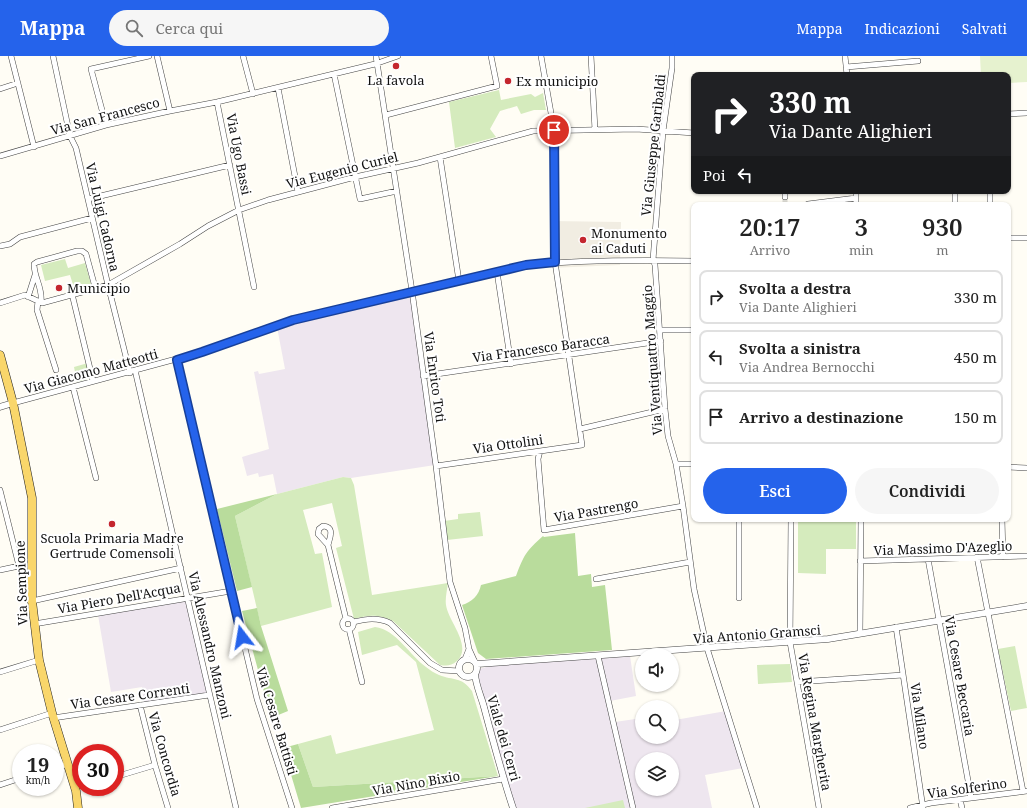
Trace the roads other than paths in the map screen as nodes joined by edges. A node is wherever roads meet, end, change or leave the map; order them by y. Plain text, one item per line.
1 (11, 56) edge
2 (53, 56) edge
3 (149, 56) edge
4 (157, 56) edge
5 (243, 56) edge
6 (376, 56) edge
7 (398, 56) edge
8 (491, 56) edge
9 (541, 56) edge
10 (591, 56) edge
11 (672, 56) edge
12 (845, 56) edge
13 (918, 61) dead end
14 (378, 63) junction
15 (846, 67) junction
16 (847, 72) edge
17 (334, 74) junction
18 (18, 83) junction
19 (0, 88) edge
20 (278, 88) junction
21 (252, 94) junction
22 (217, 102) junction
23 (170, 111) junction
24 (1027, 113) edge
25 (1011, 114) edge
26 (386, 115) junction
27 (106, 126) junction
28 (554, 130) junction
29 (595, 130) junction
30 (663, 131) junction
31 (691, 133) edge
32 (70, 136) junction
33 (34, 147) junction
34 (0, 156) edge
35 (440, 157) junction
36 (230, 165) junction
37 (394, 168) junction
38 (356, 176) junction
39 (397, 191) junction
40 (298, 192) junction
41 (856, 194) edge
42 (990, 194) edge
43 (856, 198) junction
44 (88, 199) junction
45 (990, 201) dead end
46 (824, 202) edge
47 (856, 202) edge
48 (239, 210) junction
49 (92, 218) junction
50 (1011, 238) edge
51 (1027, 238) edge
52 (0, 246) edge
53 (653, 260) junction
54 (691, 261) edge
55 (555, 262) junction
56 (497, 272) junction
57 (35, 274) junction
58 (459, 281) junction
59 (108, 285) junction
60 (95, 288) junction
61 (254, 288) dead end
62 (412, 291) junction
63 (72, 294) junction
64 (28, 297) junction
65 (0, 302) edge
66 (39, 302) junction
67 (660, 330) junction
68 (691, 330) edge
69 (661, 341) junction
70 (569, 355) junction
71 (0, 356) edge
72 (175, 360) junction
73 (511, 364) junction
74 (56, 370) dead end
75 (132, 371) junction
76 (423, 376) junction
77 (94, 381) junction
78 (73, 387) junction
79 (13, 403) junction
80 (0, 407) edge
81 (665, 409) junction
82 (580, 429) junction
83 (540, 451) junction
84 (676, 464) junction
85 (691, 464) edge
86 (436, 466) junction
87 (1011, 467) edge
88 (1027, 468) edge
89 (96, 478) dead end
90 (0, 490) edge
91 (683, 506) junction
92 (739, 522) edge
93 (791, 522) edge
94 (860, 522) edge
95 (1002, 522) edge
96 (328, 545) dead end
97 (1027, 556) edge
98 (1003, 557) junction
99 (977, 558) junction
100 (928, 559) junction
101 (860, 561) junction
102 (690, 562) junction
103 (19, 566) junction
104 (181, 568) junction
105 (0, 570) edge
106 (596, 579) dead end
107 (231, 591) junction
108 (188, 598) junction
109 (740, 598) dead end
110 (32, 601) junction
111 (1027, 606) edge
112 (33, 610) junction
113 (988, 613) junction
114 (346, 619) junction
115 (939, 620) junction
116 (353, 622) junction
117 (34, 624) junction
118 (896, 627) junction
119 (349, 629) junction
120 (860, 633) junction
121 (790, 642) junction
122 (708, 648) junction
123 (469, 650) junction
124 (598, 656) junction
125 (465, 659) junction
126 (39, 660) junction
127 (476, 667) junction
128 (459, 669) junction
129 (0, 672) edge
130 (903, 675) junction
131 (467, 677) junction
132 (362, 682) dead end
133 (797, 682) junction
134 (476, 684) junction
135 (209, 695) junction
136 (140, 706) junction
137 (52, 715) junction
138 (0, 730) edge
139 (68, 764) junction
140 (64, 765) edge
141 (155, 765) junction
142 (72, 773) edge
143 (124, 774) edge
144 (503, 779) junction
145 (12, 781) edge
146 (0, 785) edge
147 (1025, 791) edge
148 (79, 796) edge
149 (971, 798) junction
150 (960, 799) junction
151 (923, 806) edge
152 (78, 808) edge
153 (168, 808) edge
154 (236, 808) edge
155 (292, 808) edge
156 (332, 808) edge
157 (513, 808) edge
158 (633, 808) edge
159 (757, 808) edge
160 (819, 808) edge
161 (910, 808) edge
162 (962, 808) edge

1 - 18 street
2 - 32 street, Via Luigi Cadorna
3 - 27 street
4 - 23 street
5 - 21 street
6 - 14 street
7 - 14 street, Via San Francesco
8 - 26 street
9 - 28 street
10 - 29 street
11 - 30 street, Via Giuseppe Garibaldi
12 - 15 street
13 - 15 street
14 - 17 street, Via San Francesco
14 - 26 street
15 - 16 street
17 - 20 street, Via San Francesco
17 - 38 street
18 - 19 street
18 - 33 street
20 - 21 street, Via San Francesco
20 - 40 street
21 - 22 street, Via San Francesco
22 - 23 street, Via San Francesco
22 - 36 street, Via Ugo Bassi
23 - 27 street, Via San Francesco
24 - 25 street
26 - 37 street
27 - 32 street, Via San Francesco
28 - 29 street, Via Eugenio Curiel
28 - 35 street, Via Eugenio Curiel
28 - 55 street
29 - 30 street, Via Eugenio Curiel
30 - 31 street, Via Eugenio Curiel
30 - 53 street, Via Giuseppe Garibaldi
32 - 33 street, Via San Francesco
32 - 44 street, Via Luigi Cadorna
33 - 34 street, Via San Francesco
35 - 37 street, Via Eugenio Curiel
35 - 58 street
36 - 44 street
36 - 48 street, Via Ugo Bassi
37 - 38 street, Via Eugenio Curiel
37 - 39 street
38 - 39 street
38 - 40 street, Via Eugenio Curiel
39 - 62 street
40 - 48 street, Via Eugenio Curiel
41 - 43 street
42 - 45 street
43 - 46 street
43 - 47 street
44 - 49 street, Via Luigi Cadorna
48 - 59 street, Via Eugenio Curiel
48 - 61 street, Via Ugo Bassi
49 - 52 street
49 - 59 street, Via Luigi Cadorna
50 - 51 street
53 - 54 street, Via Giacomo Matteotti
53 - 55 street, Via Giacomo Matteotti
53 - 67 street, Via Ventiquattro Maggio
55 - 56 street, Via Giacomo Matteotti
55 - 70 street
56 - 58 street, Via Giacomo Matteotti
56 - 73 street
57 - 60 street
57 - 64 street
57 - 66 street
58 - 62 street, Via Giacomo Matteotti
59 - 60 street, Via Eugenio Curiel
59 - 75 street, Via Luigi Cadorna
60 - 63 street, Via Eugenio Curiel
62 - 72 street, Via Giacomo Matteotti
62 - 76 street, Via Enrico Toti
63 - 66 street, Via Eugenio Curiel
63 - 77 street
64 - 65 street
64 - 66 street
66 - 74 street
67 - 68 street
67 - 69 street, Via Ventiquattro Maggio
69 - 70 street, Via Francesco Baracca
69 - 81 street, Via Ventiquattro Maggio
70 - 73 street, Via Francesco Baracca
70 - 82 street
71 - 79 main road, Via Sempione
72 - 75 street, Via Giacomo Matteotti
72 - 107 street, Via Cesare Battisti
73 - 76 street, Via Francesco Baracca
75 - 77 street, Via Giacomo Matteotti
75 - 104 street, Via Alessandro Manzoni
76 - 86 street, Via Enrico Toti
77 - 78 street, Via Giacomo Matteotti
78 - 79 street, Via Giacomo Matteotti
78 - 89 street
79 - 80 street
79 - 110 main road, Via Sempione
81 - 82 street
81 - 84 street, Via Ventiquattro Maggio
82 - 83 street, Via Ottolini
83 - 86 street, Via Ottolini
83 - 91 street, Via Pastrengo
84 - 85 street
84 - 91 street, Via Ventiquattro Maggio
86 - 123 street
87 - 88 street
90 - 103 street
91 - 102 street, Via Ventiquattro Maggio
92 - 109 street
93 - 121 street, Via Regina Margherita
94 - 101 street
95 - 98 street
96 - 114 street
97 - 98 street, Via Massimo D'Azeglio
98 - 99 street, Via Massimo D'Azeglio
99 - 100 street, Via Massimo D'Azeglio
99 - 113 street
100 - 101 street, Via Massimo D'Azeglio
100 - 115 street, Via Cesare Beccaria
101 - 120 street
102 - 106 street
102 - 122 street, Via Ventiquattro Maggio
103 - 105 street
103 - 112 street
104 - 108 street, Via Alessandro Manzoni
104 - 110 street
107 - 108 street, Via Piero Dell'Acqua
107 - 155 street, Via Cesare Battisti
108 - 117 street, Via Piero Dell'Acqua
108 - 135 street, Via Alessandro Manzoni
110 - 112 main road, Via Sempione
111 - 113 street, Via Antonio Gramsci
112 - 117 main road, Via Sempione
113 - 115 street, Via Antonio Gramsci
113 - 147 street
114 - 116 street
114 - 119 street
115 - 118 street, Via Antonio Gramsci
115 - 149 street, Via Cesare Beccaria
116 - 119 street
116 - 128 street
117 - 126 main road, Via Sempione
118 - 120 street, Via Antonio Gramsci
118 - 130 street, Via Milano
119 - 132 street
120 - 121 street, Via Antonio Gramsci
121 - 122 street, Via Antonio Gramsci
121 - 133 street, Via Regina Margherita
122 - 124 street, Via Antonio Gramsci
122 - 159 street, Via Ventiquattro Maggio
123 - 125 street
123 - 127 street
124 - 127 street, Via Antonio Gramsci
124 - 158 street
125 - 127 street
125 - 128 street
126 - 129 street
126 - 137 main road, Via Sempione
127 - 131 street, Via Antonio Gramsci
127 - 134 street, Viale dei Cerri
128 - 131 street
130 - 133 street
130 - 151 street, Via Milano
131 - 134 street
133 - 160 street, Via Regina Margherita
134 - 144 street, Viale dei Cerri
135 - 136 street, Via Cesare Correnti
135 - 154 street, Via Alessandro Manzoni
136 - 137 street, Via Cesare Correnti
136 - 141 street, Via Concordia
137 - 138 street, Via Cesare Correnti
137 - 139 main road, Via Sempione
139 - 140 street
139 - 142 main road, Via Sempione
141 - 143 street
141 - 153 street, Via Concordia
144 - 156 street, Via Nino Bixio
144 - 157 street, Viale dei Cerri
145 - 146 street
147 - 149 street, Via Solferino
148 - 152 main road, Via Sempione
149 - 150 street, Via Solferino
150 - 151 street, Via Solferino
150 - 162 street
151 - 161 street, Via Solferino

